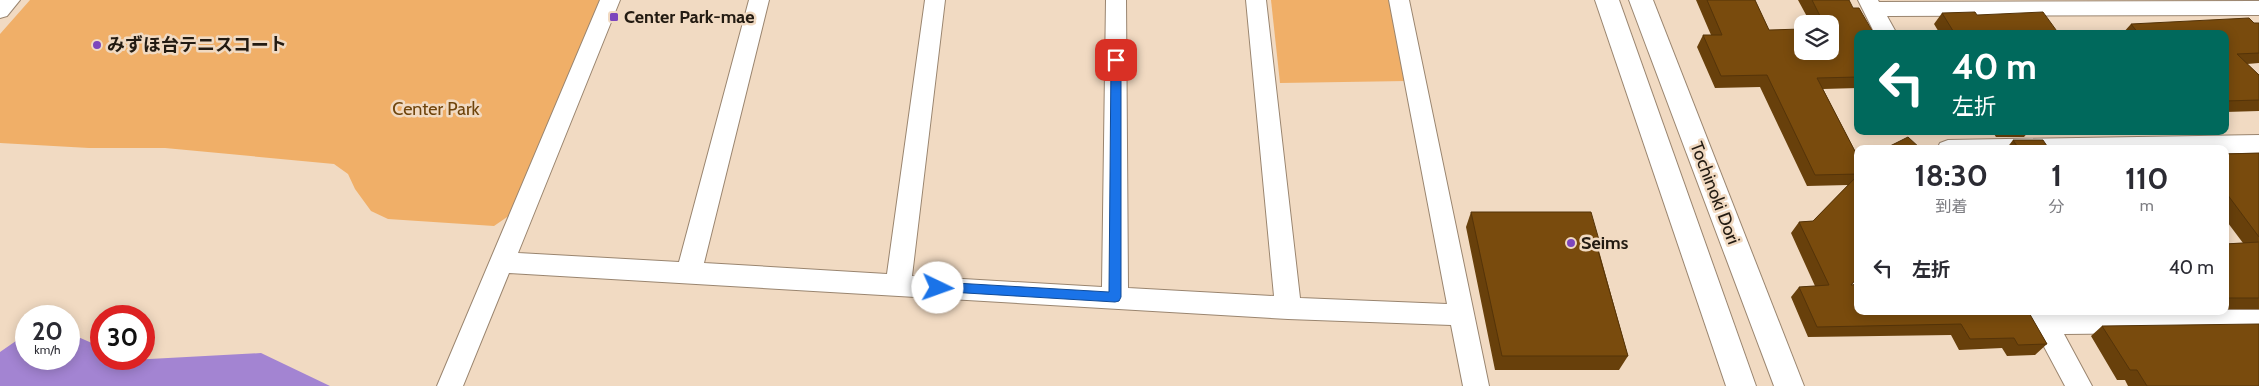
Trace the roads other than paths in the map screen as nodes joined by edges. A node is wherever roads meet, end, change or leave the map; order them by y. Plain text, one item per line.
1 (10, 0) edge
2 (610, 0) edge
3 (759, 0) edge
4 (936, 0) edge
5 (1116, 0) edge
6 (1256, 0) edge
7 (1399, 0) edge
8 (1607, 0) edge
9 (1641, 0) edge
10 (1870, 5) edge
11 (2259, 8) edge
12 (0, 11) edge
13 (1884, 30) edge
14 (2259, 144) edge
15 (2197, 145) edge
16 (502, 262) junction
17 (689, 272) junction
18 (898, 285) junction
19 (1115, 297) junction
20 (1288, 308) junction
21 (1461, 315) junction
22 (2041, 317) edge
23 (2259, 320) edge
24 (450, 386) edge
25 (1476, 386) edge
26 (1741, 386) edge
27 (1788, 386) edge
28 (2079, 386) edge

1 - 12 street
2 - 16 street
3 - 17 street
4 - 18 street
5 - 19 street
6 - 20 street
7 - 21 street
8 - 26 street
9 - 27 street, Tochinoki Dori
10 - 11 street
10 - 13 street
14 - 15 street
16 - 17 street
16 - 24 street
17 - 18 street
18 - 19 street
19 - 20 street
20 - 21 street
21 - 25 street
22 - 23 street
22 - 28 street

